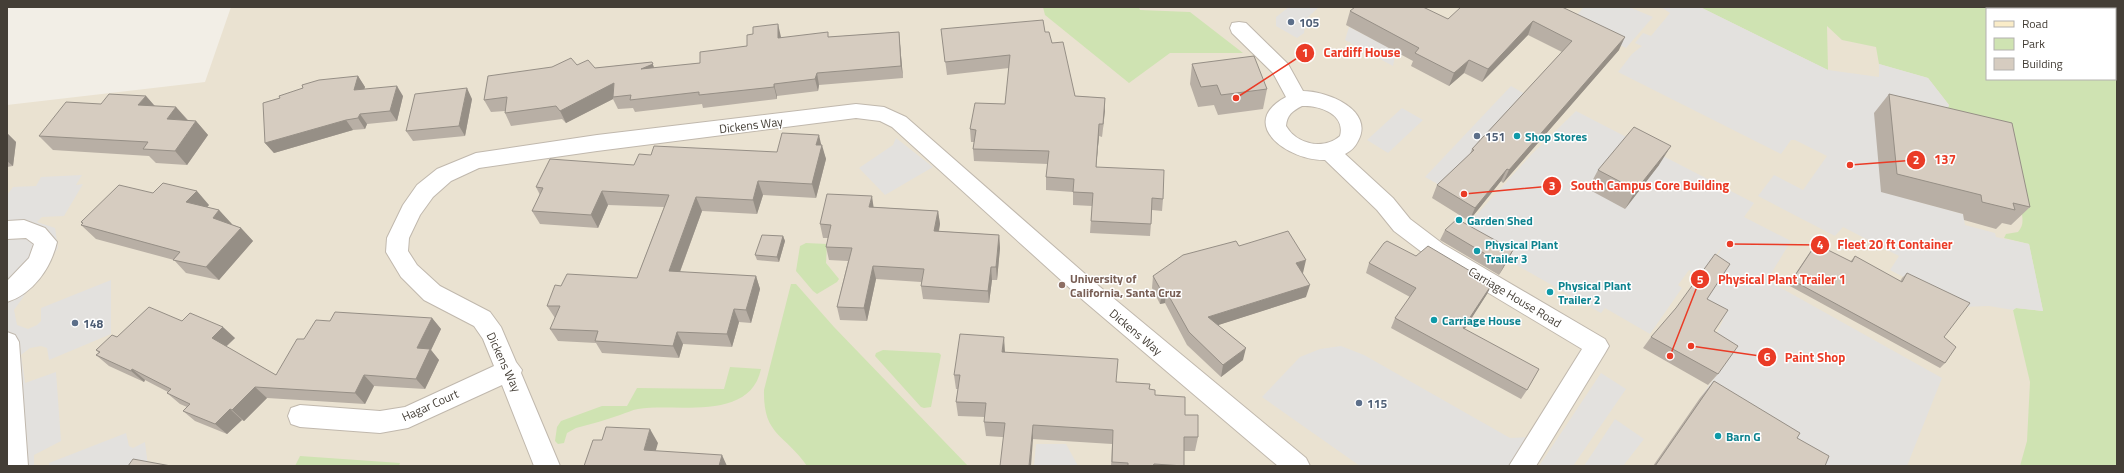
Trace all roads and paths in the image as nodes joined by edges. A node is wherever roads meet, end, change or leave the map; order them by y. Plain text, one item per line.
1 (1240, 28) dead end
2 (1297, 100) junction
3 (1330, 152) junction
4 (7, 230) edge
5 (7, 293) edge
6 (7, 342) edge
7 (510, 370) junction
8 (300, 416) dead end
9 (15, 466) edge
10 (547, 466) edge
11 (1296, 466) edge
12 (1522, 466) edge

1 - 2 street
2 - 3 street
2 - 3 street
3 - 12 street, Carriage House Road
4 - 5 street
6 - 9 street
7 - 8 street, Hagar Court
7 - 10 street, Dickens Way
7 - 11 street, Dickens Way

